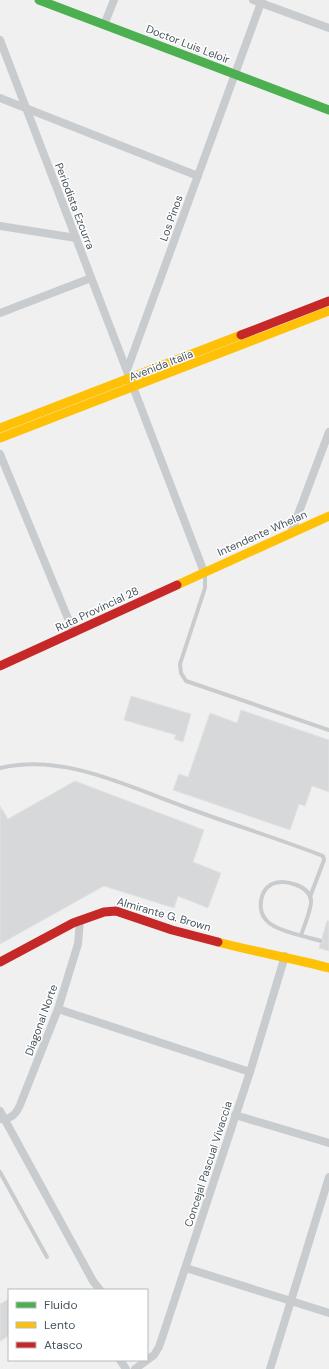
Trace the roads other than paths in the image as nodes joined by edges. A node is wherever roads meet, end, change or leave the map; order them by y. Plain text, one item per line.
1 (39, 0) edge
2 (114, 0) edge
3 (259, 1) edge
4 (104, 25) junction
5 (329, 28) edge
6 (0, 40) edge
7 (236, 75) junction
8 (0, 98) edge
9 (25, 108) junction
10 (329, 110) edge
11 (198, 176) junction
12 (0, 226) edge
13 (76, 238) junction
14 (91, 278) junction
15 (329, 301) edge
16 (329, 311) edge
17 (0, 313) edge
18 (129, 374) junction
19 (134, 388) junction
20 (0, 428) edge
21 (329, 432) edge
22 (0, 438) edge
23 (0, 454) edge
24 (329, 516) edge
25 (292, 533) junction
26 (204, 572) junction
27 (74, 633) junction
28 (0, 666) edge
29 (329, 730) edge
30 (0, 768) edge
31 (310, 897) junction
32 (80, 920) junction
33 (301, 935) junction
34 (321, 941) dead end
35 (285, 956) junction
36 (0, 962) edge
37 (329, 968) edge
38 (58, 1009) junction
39 (250, 1072) junction
40 (0, 1111) edge
41 (235, 1115) junction
42 (2, 1119) edge
43 (329, 1142) edge
44 (0, 1172) edge
45 (329, 1177) edge
46 (47, 1257) dead end
47 (186, 1268) junction
48 (94, 1286) edge
49 (291, 1301) junction
50 (329, 1313) edge
51 (148, 1360) edge
52 (270, 1369) edge

1 - 4 main road, Doctor Luis Leloir
2 - 4 street
3 - 5 street
3 - 7 street, Los Pinos
4 - 7 main road, Doctor Luis Leloir
6 - 9 street, Periodista Ezcurra
7 - 10 main road, Doctor Luis Leloir
7 - 11 street, Los Pinos
8 - 9 street
9 - 11 street
9 - 13 street, Periodista Ezcurra
11 - 18 street, Los Pinos
12 - 13 street
13 - 14 street, Periodista Ezcurra
14 - 17 street
14 - 18 street, Periodista Ezcurra
15 - 18 main road, Avenida Italia
16 - 19 main road, Avenida Italia
18 - 19 street, Periodista Ezcurra
18 - 20 main road, Avenida Italia
19 - 22 main road, Avenida Italia
19 - 26 street, Periodista Ezcurra
21 - 25 street
23 - 27 street
24 - 25 main road, Intendente Whelan
25 - 26 main road, Intendente Whelan
26 - 27 main road, Ruta Provincial 28
26 - 29 lane
27 - 28 main road, Ruta Provincial 28
30 - 31 lane
31 - 33 lane
31 - 33 lane
32 - 35 main road, Almirante G. Brown
32 - 36 main road, Almirante G. Brown
32 - 38 street, Diagonal Norte
33 - 34 lane
35 - 37 main road, Almirante G. Brown
35 - 39 street, Concejal Pascual Vivaccia
38 - 39 street
38 - 42 street, Diagonal Norte
39 - 41 street, Concejal Pascual Vivaccia
40 - 42 street
41 - 43 street
41 - 47 street, Concejal Pascual Vivaccia
42 - 48 street
44 - 46 lane
45 - 49 street
47 - 49 street
47 - 51 street, Concejal Pascual Vivaccia
49 - 50 street
49 - 52 street

